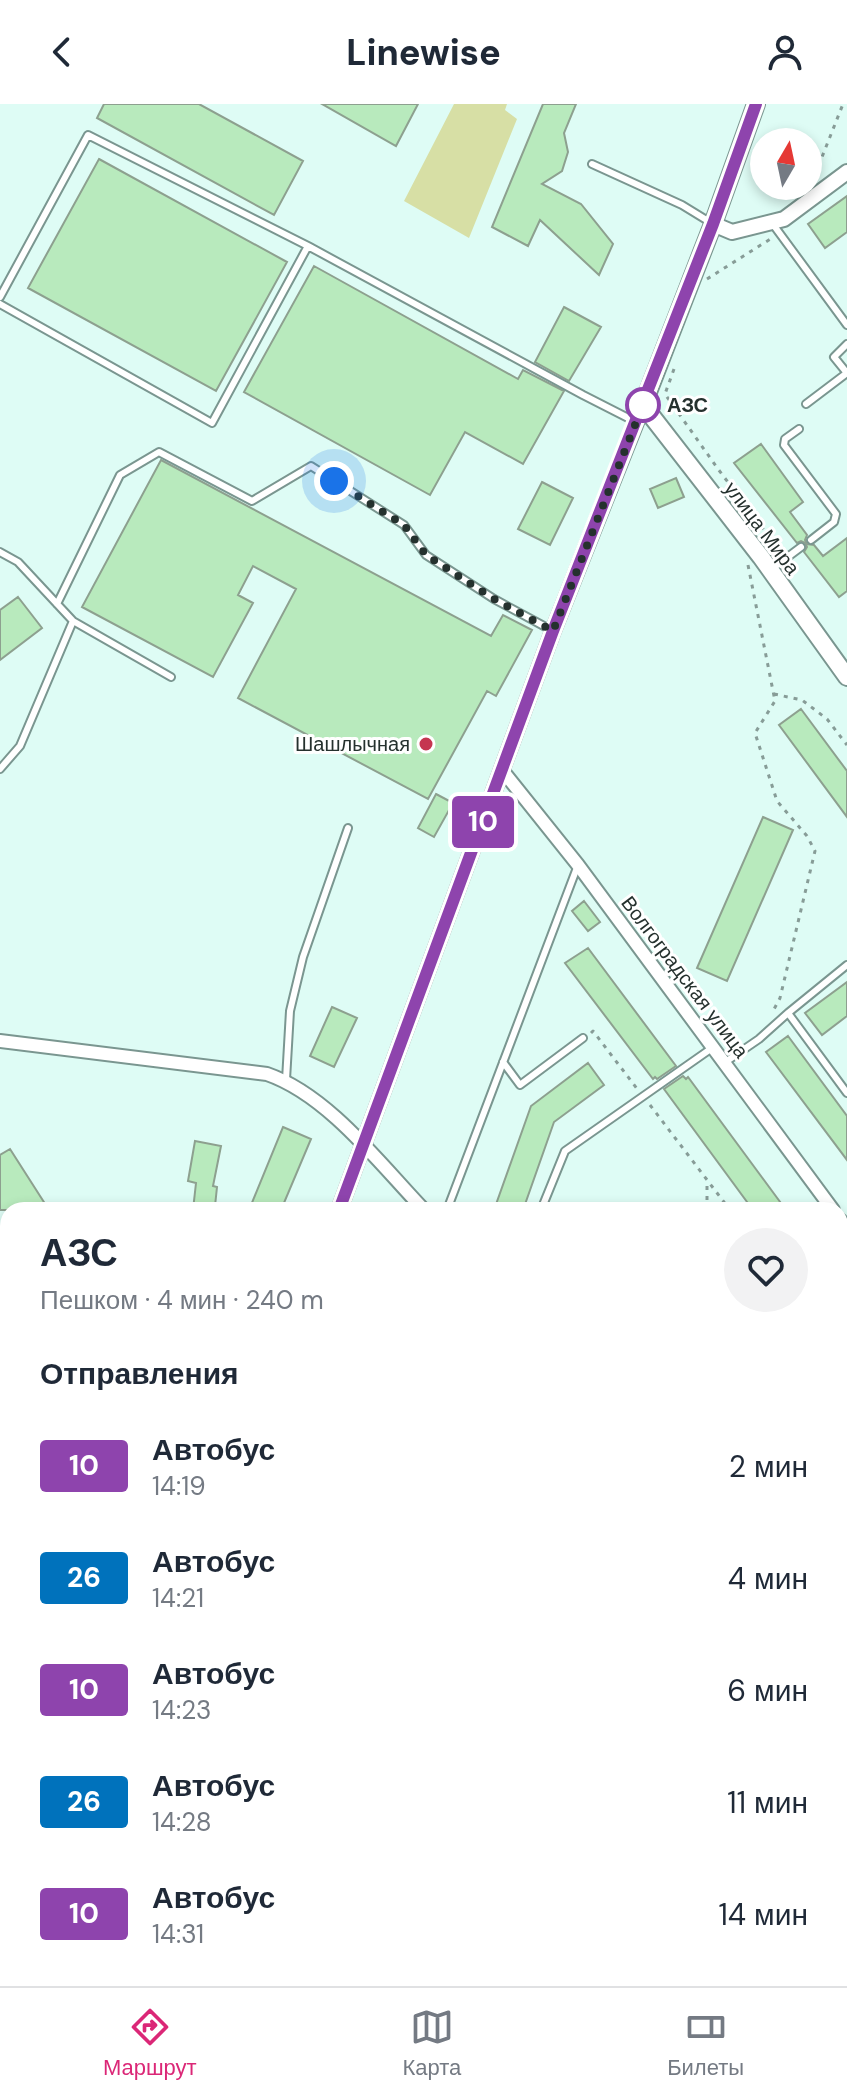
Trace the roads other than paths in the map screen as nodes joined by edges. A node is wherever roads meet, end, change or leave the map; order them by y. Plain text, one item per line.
1 (756, 104) edge
2 (592, 164) dead end
3 (847, 172) edge
4 (713, 224) junction
5 (776, 228) junction
6 (308, 246) junction
7 (0, 297) edge
8 (0, 304) edge
9 (847, 325) edge
10 (847, 344) edge
11 (806, 404) dead end
12 (643, 405) junction
13 (636, 422) junction
14 (799, 429) dead end
15 (811, 540) dead end
16 (801, 547) dead end
17 (0, 552) edge
18 (765, 564) junction
19 (57, 604) junction
20 (73, 621) junction
21 (553, 631) junction
22 (171, 677) dead end
23 (847, 677) edge
24 (0, 769) edge
25 (502, 770) junction
26 (348, 828) dead end
27 (578, 865) junction
28 (847, 965) edge
29 (788, 1013) junction
30 (583, 1038) road end
31 (0, 1041) edge
32 (712, 1048) junction
33 (503, 1062) junction
34 (724, 1063) junction
35 (286, 1080) junction
36 (847, 1093) edge
37 (364, 1146) junction
38 (342, 1202) edge
39 (416, 1202) edge
40 (450, 1202) edge
41 (544, 1202) edge
42 (827, 1202) edge

1 - 4 main road
2 - 4 lane
3 - 5 street
4 - 5 street
4 - 12 main road
5 - 9 lane
6 - 7 lane
6 - 8 lane
6 - 13 lane
10 - 11 lane
12 - 13 street
12 - 18 main road, улица Мира
13 - 21 street
14 - 15 lane
16 - 18 lane
17 - 19 lane
18 - 23 main road, улица Мира
19 - 20 lane
19 - 21 lane
20 - 22 lane
20 - 24 lane
21 - 25 street
25 - 27 street, Волгоградская улица
25 - 37 street
26 - 35 lane
27 - 32 street, Волгоградская улица
27 - 33 lane
28 - 29 lane
29 - 34 lane
29 - 36 lane
30 - 33 lane
31 - 35 street
32 - 34 street, Волгоградская улица
32 - 41 lane
33 - 40 lane
34 - 42 street, Волгоградская улица
35 - 37 street
37 - 38 street
37 - 39 street

